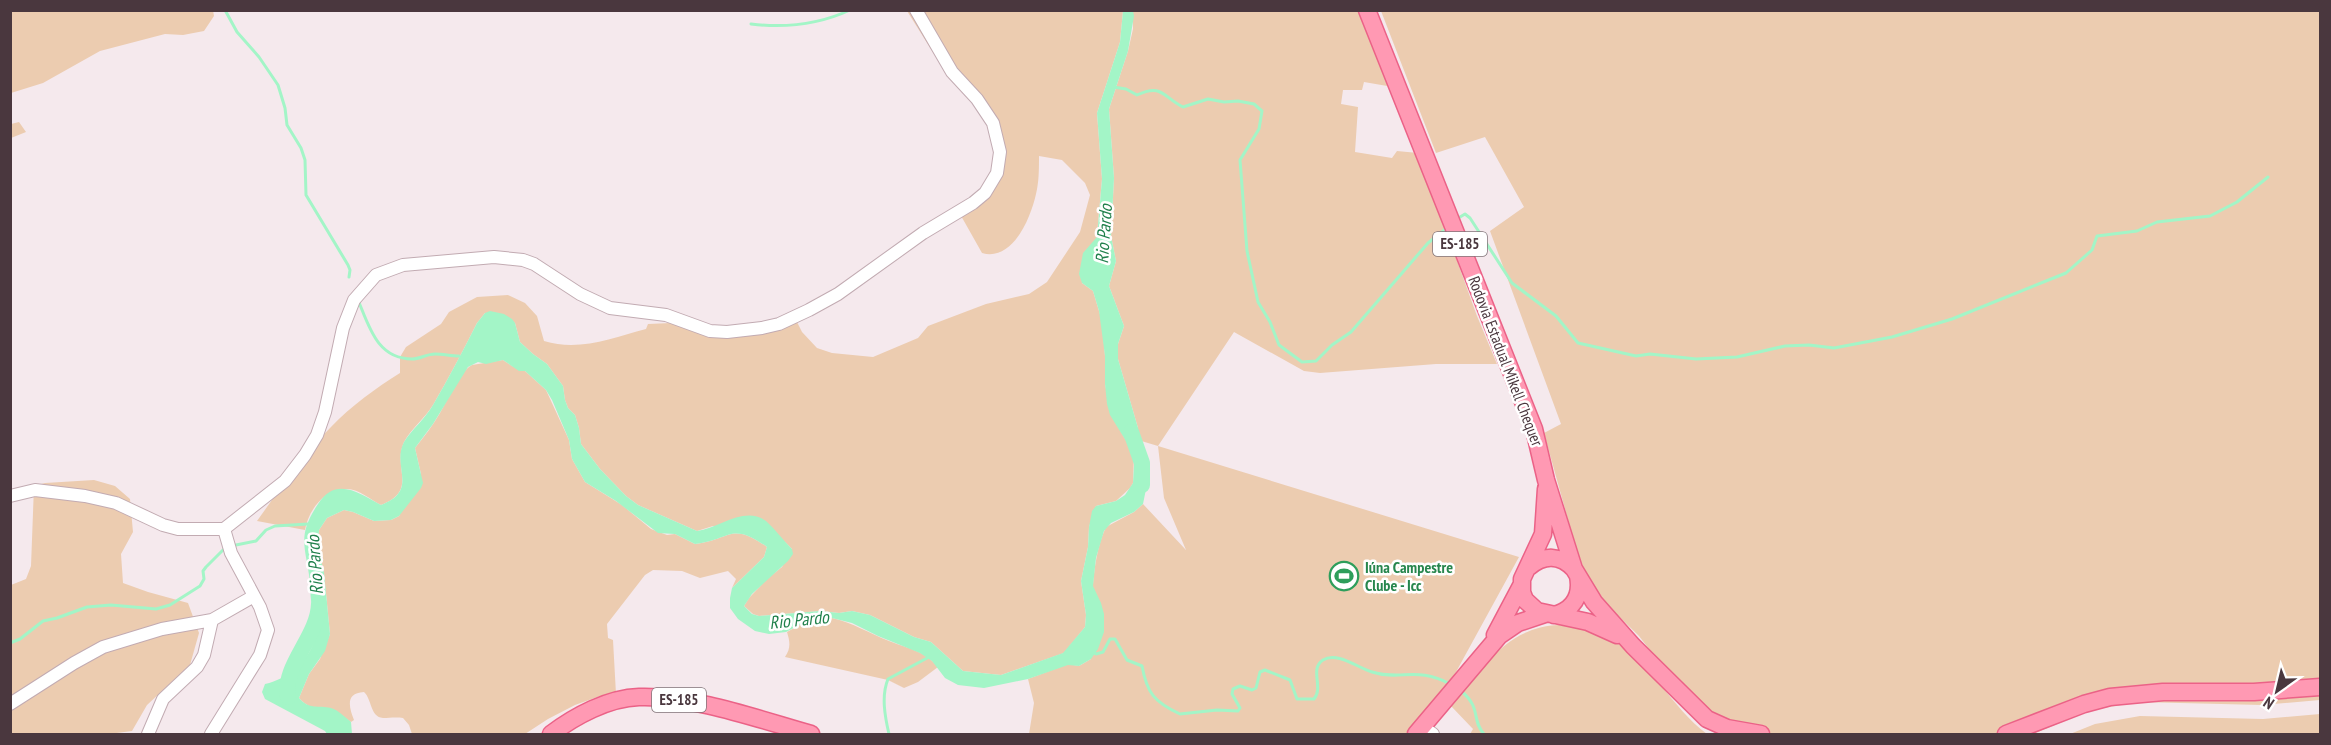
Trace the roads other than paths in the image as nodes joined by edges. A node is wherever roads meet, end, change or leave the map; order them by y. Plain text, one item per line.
1 (916, 10) edge
2 (1368, 10) edge
3 (1546, 480) junction
4 (10, 496) edge
5 (228, 541) junction
6 (1529, 567) junction
7 (1576, 572) junction
8 (1522, 584) junction
9 (254, 596) junction
10 (1549, 614) junction
11 (212, 620) junction
12 (1489, 646) junction
13 (1633, 646) junction
14 (2320, 687) edge
15 (10, 704) edge
16 (1424, 732) edge
17 (148, 735) edge
18 (211, 735) edge
19 (551, 735) edge
20 (812, 735) edge
21 (1761, 735) edge
22 (2006, 735) edge

1 - 5 street
2 - 3 main road, Rodovia Estadual Mikell Chequer / ES-185
3 - 6 main road, ES-185
3 - 7 main road, ES-185
4 - 5 street
5 - 9 street
6 - 7 main road
6 - 8 main road, ES-185
7 - 10 main road, ES-185
7 - 13 main road
8 - 10 main road
8 - 12 main road, ES-185
9 - 11 street
9 - 18 street
10 - 12 main road, ES-185
10 - 13 main road
11 - 15 street
11 - 17 street
12 - 16 main road, ES-185
13 - 21 main road
14 - 22 main road
19 - 20 main road, ES-185

